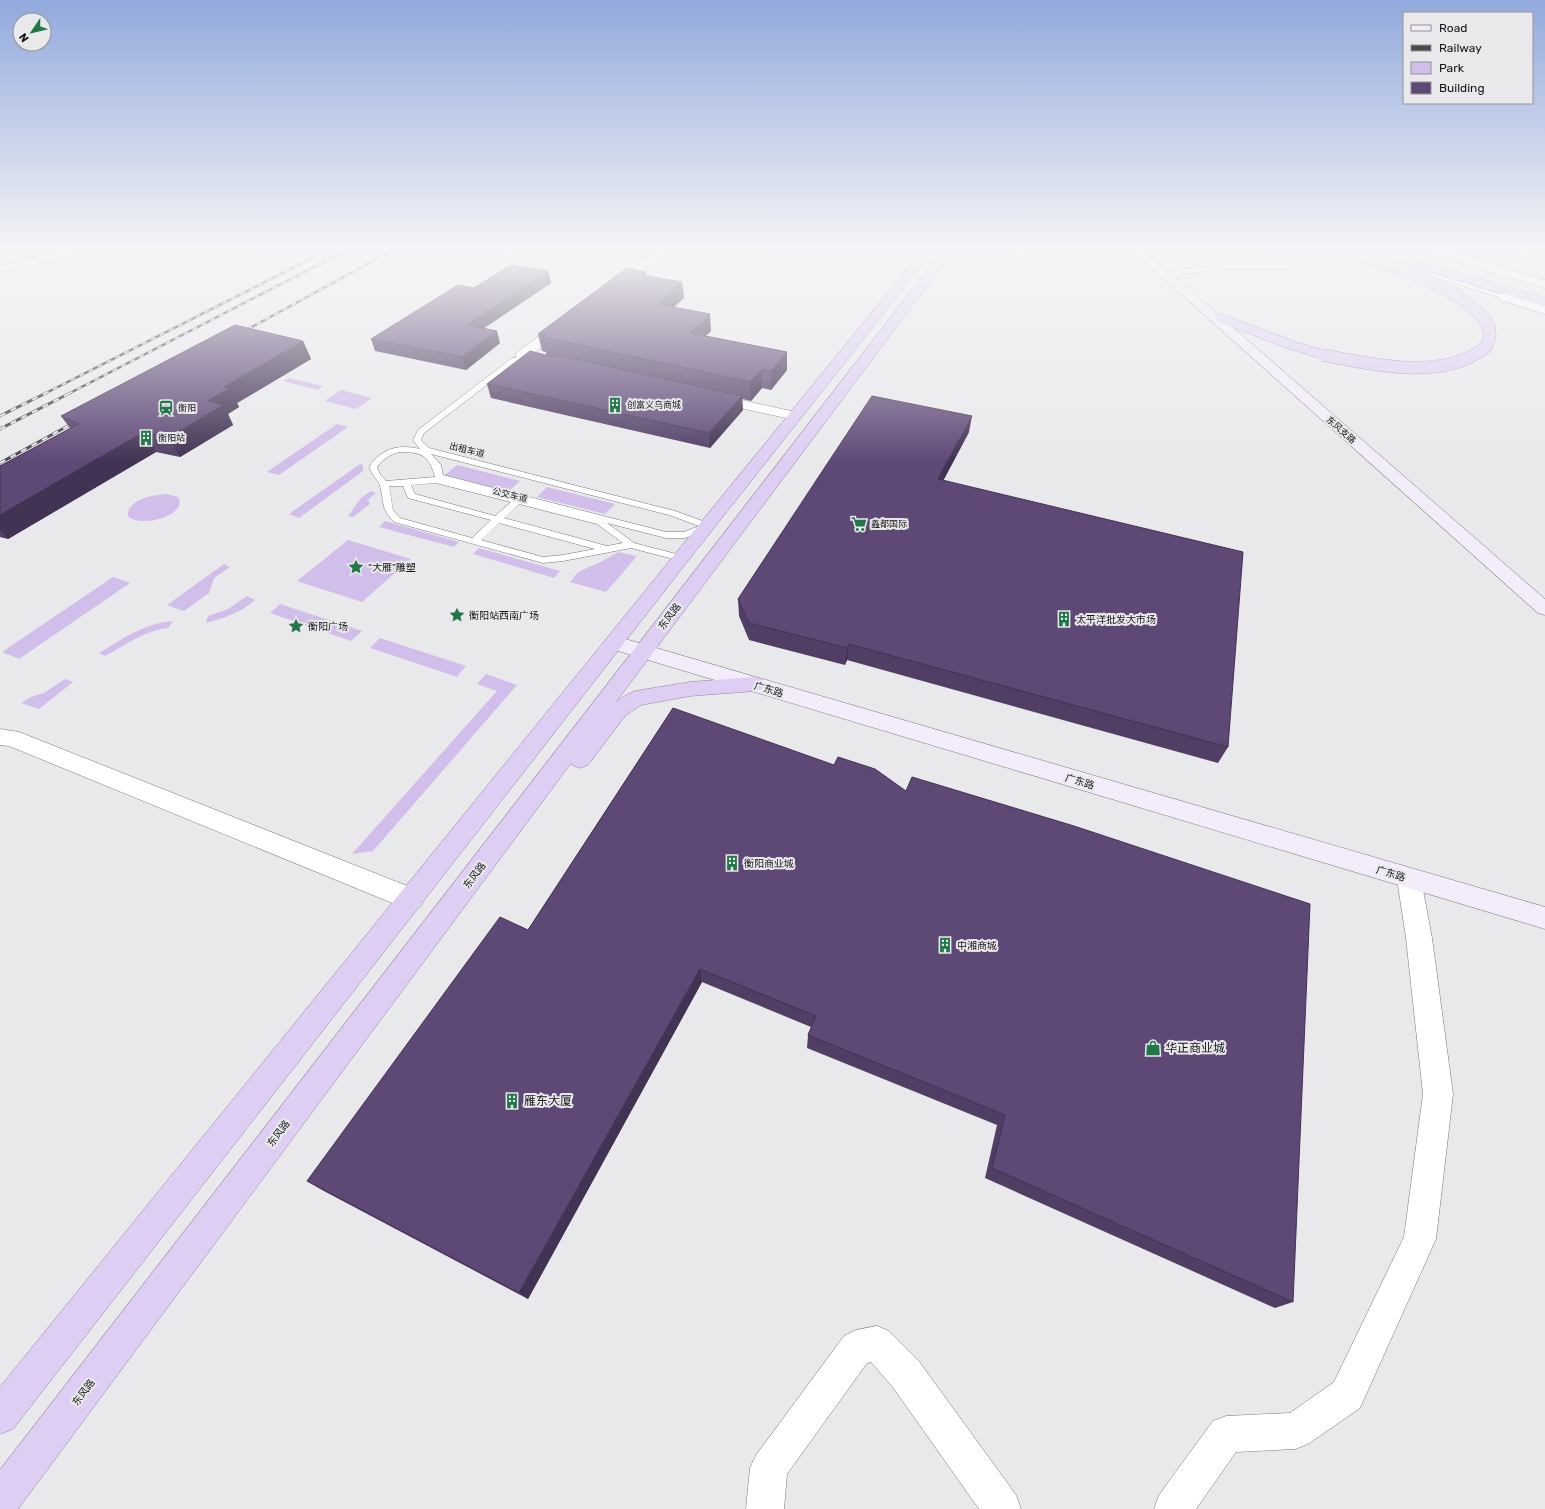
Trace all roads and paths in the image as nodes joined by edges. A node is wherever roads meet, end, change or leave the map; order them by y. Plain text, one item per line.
1 (570, 320) edge
2 (872, 320) edge
3 (895, 320) edge
4 (1217, 320) edge
5 (1224, 320) edge
6 (1227, 320) edge
7 (1485, 320) edge
8 (521, 358) junction
9 (546, 362) edge
10 (704, 395) edge
11 (795, 416) junction
12 (406, 483) junction
13 (384, 484) junction
14 (519, 499) junction
15 (497, 520) junction
16 (708, 526) junction
17 (474, 541) junction
18 (631, 545) junction
19 (607, 549) junction
20 (681, 558) junction
21 (1545, 597) edge
22 (1545, 609) edge
23 (615, 643) junction
24 (643, 651) junction
25 (755, 684) junction
26 (4, 740) edge
27 (1409, 879) junction
28 (411, 900) junction
29 (1545, 918) edge
30 (440, 920) junction
31 (0, 1416) edge
32 (0, 1501) edge
33 (764, 1509) edge
34 (1002, 1509) edge
35 (1173, 1509) edge

1 - 8 street
2 - 11 highway
3 - 24 highway, 东风路
4 - 22 main road, 东风支路
5 - 21 main road, 东风支路
6 - 7 highway, bridge
8 - 9 street
8 - 16 lane, 出租车道
10 - 11 street
11 - 16 highway
12 - 13 lane
12 - 14 lane
12 - 15 lane
13 - 14 lane, 公交车道
13 - 17 lane
14 - 15 lane
14 - 16 lane, 公交车道
14 - 18 lane
15 - 17 lane
15 - 19 lane
16 - 20 highway
17 - 19 lane
18 - 19 lane
18 - 20 lane
20 - 23 highway
23 - 24 main road, 广东路
23 - 28 highway
24 - 25 main road, 广东路
24 - 30 highway, 东风路
25 - 27 main road, 广东路
25 - 30 highway
26 - 28 street
27 - 29 main road, 广东路
27 - 35 street
28 - 31 highway
30 - 32 highway, 东风路
33 - 34 street

